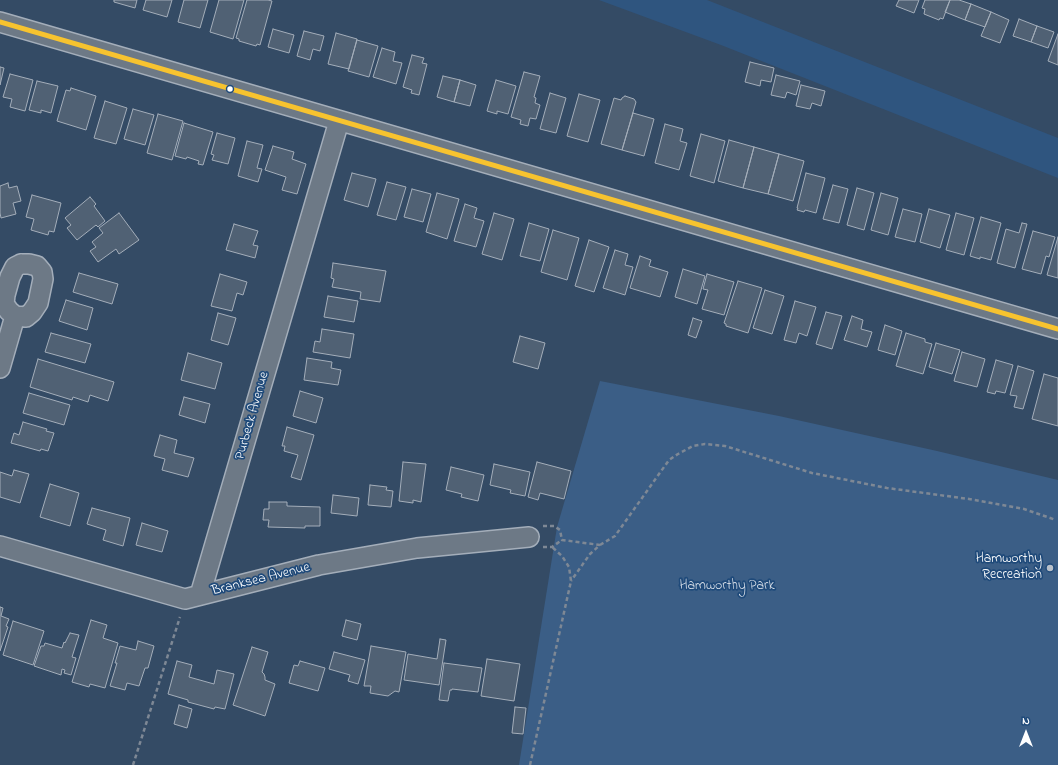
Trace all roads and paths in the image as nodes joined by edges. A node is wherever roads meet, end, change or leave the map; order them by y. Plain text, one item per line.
1 (0, 22) edge
2 (339, 121) junction
3 (15, 316) dead end
4 (1058, 329) edge
5 (0, 368) edge
6 (1056, 520) dead end
7 (529, 537) joint
8 (562, 540) junction
9 (600, 545) junction
10 (0, 546) edge
11 (571, 581) junction
12 (193, 597) junction
13 (133, 765) edge
14 (530, 765) edge

1 - 2 street
2 - 4 street
2 - 12 street, Purbeck Avenue
3 - 5 street
6 - 9 path
7 - 8 path
7 - 12 street, Branksea Avenue
8 - 9 path
8 - 11 path
9 - 11 path
10 - 12 street
11 - 14 path
12 - 13 path

